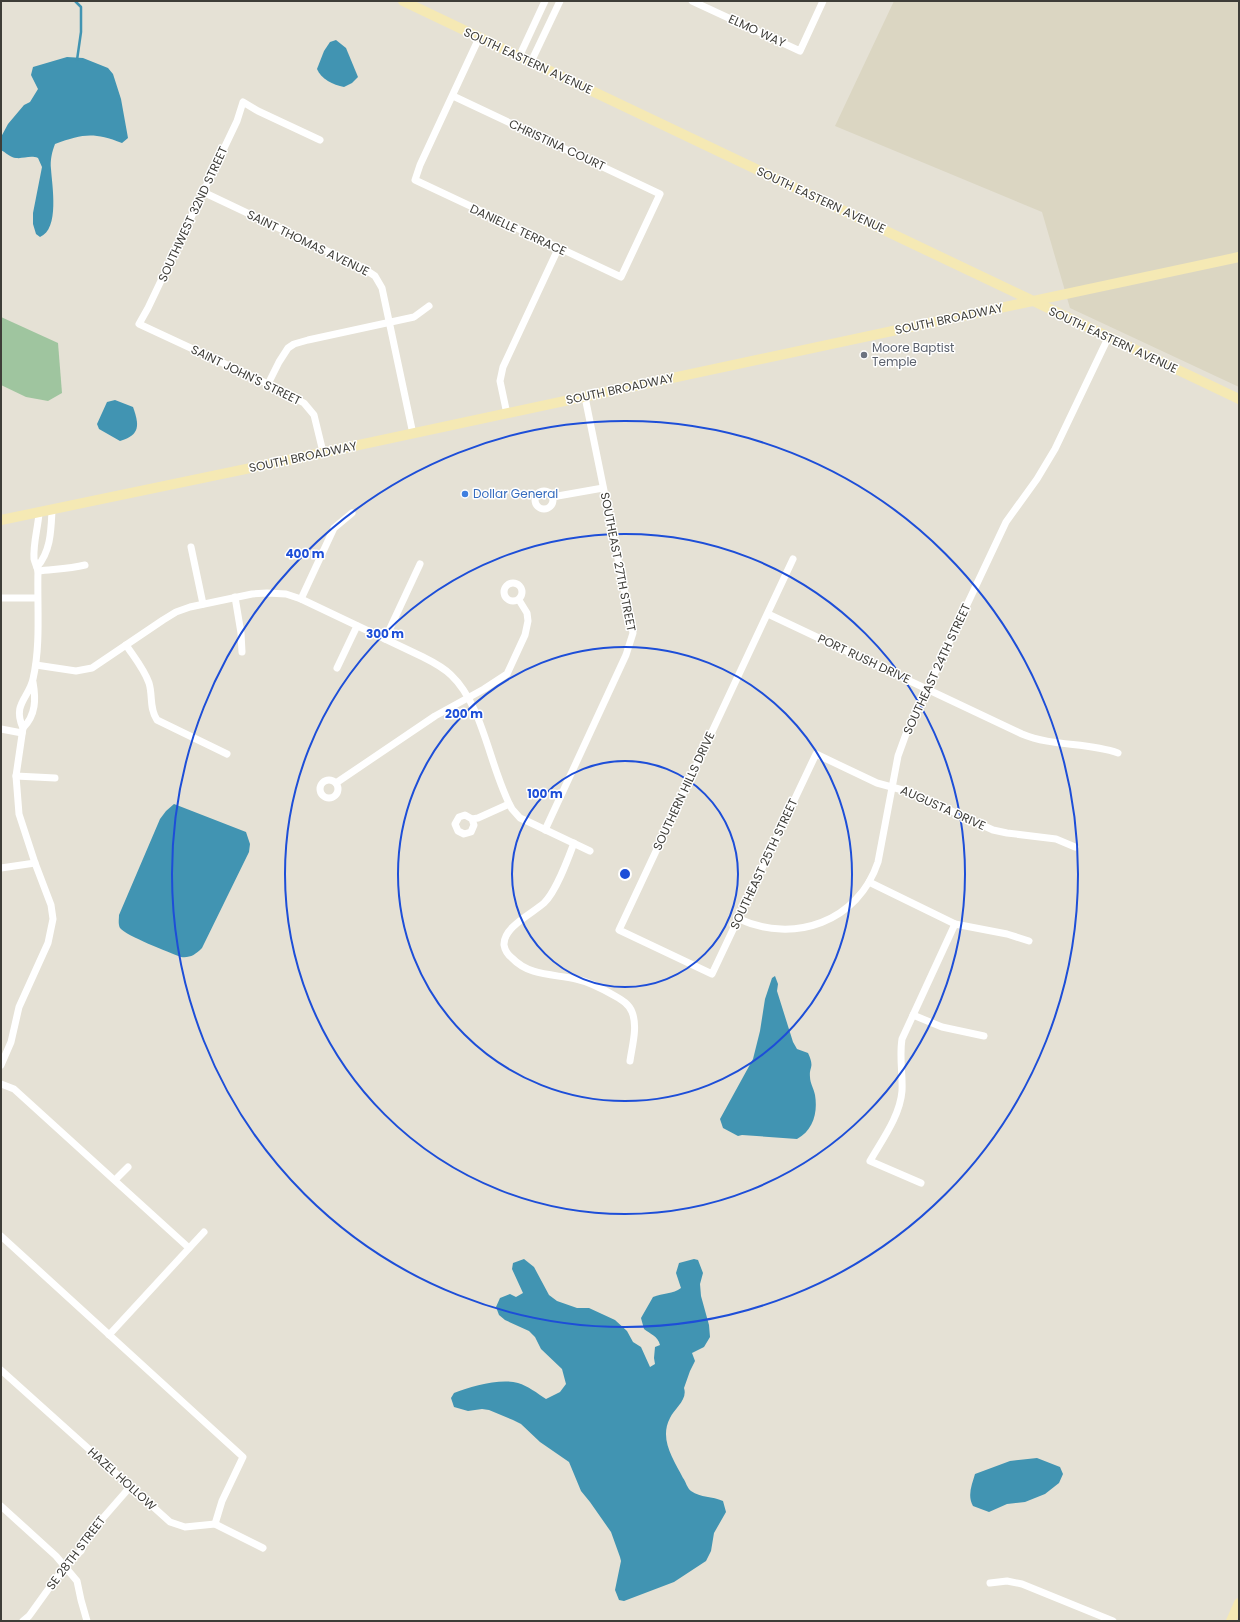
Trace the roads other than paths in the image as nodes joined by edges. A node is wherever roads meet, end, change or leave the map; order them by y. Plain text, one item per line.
1 (403, 1) edge
2 (545, 1) edge
3 (560, 1) edge
4 (692, 1) edge
5 (824, 1) edge
6 (480, 38) junction
7 (519, 57) junction
8 (531, 62) junction
9 (453, 96) junction
10 (320, 140) dead end
11 (203, 192) junction
12 (558, 249) junction
13 (1239, 257) edge
14 (621, 278) joint
15 (1033, 301) junction
16 (429, 306) dead end
17 (389, 322) junction
18 (139, 324) joint
19 (1108, 338) junction
20 (268, 384) junction
21 (585, 397) junction
22 (1239, 399) edge
23 (507, 414) junction
24 (413, 434) junction
25 (323, 452) junction
26 (603, 488) junction
27 (552, 497) dead end
28 (52, 510) junction
29 (39, 513) junction
30 (352, 513) dead end
31 (1, 520) edge
32 (191, 547) dead end
33 (793, 559) dead end
34 (420, 564) dead end
35 (85, 565) dead end
36 (38, 569) junction
37 (235, 597) junction
38 (1, 598) edge
39 (37, 598) junction
40 (301, 599) junction
41 (519, 600) dead end
42 (203, 604) junction
43 (768, 614) junction
44 (357, 626) junction
45 (385, 639) junction
46 (126, 645) junction
47 (242, 652) dead end
48 (36, 665) junction
49 (337, 668) dead end
50 (33, 682) junction
51 (927, 689) junction
52 (469, 697) junction
53 (1, 728) edge
54 (23, 730) junction
55 (1118, 753) dead end
56 (227, 754) dead end
57 (816, 754) joint
58 (16, 776) junction
59 (56, 778) dead end
60 (336, 783) dead end
61 (892, 787) junction
62 (509, 804) junction
63 (472, 819) dead end
64 (545, 830) junction
65 (574, 843) junction
66 (1075, 847) dead end
67 (590, 851) dead end
68 (35, 863) junction
69 (1, 868) edge
70 (869, 882) junction
71 (739, 919) junction
72 (955, 924) junction
73 (1029, 941) dead end
74 (712, 974) joint
75 (913, 1015) junction
76 (984, 1036) dead end
77 (630, 1061) dead end
78 (1, 1065) edge
79 (1, 1084) edge
80 (128, 1167) dead end
81 (115, 1180) junction
82 (921, 1183) dead end
83 (204, 1232) dead end
84 (1, 1236) edge
85 (190, 1248) junction
86 (110, 1335) junction
87 (1, 1370) edge
88 (130, 1487) junction
89 (1, 1506) edge
90 (215, 1524) junction
91 (263, 1548) dead end
92 (66, 1566) junction
93 (990, 1583) dead end
94 (1239, 1603) edge
95 (24, 1621) edge
96 (87, 1621) edge
97 (1113, 1621) edge
98 (1231, 1621) edge

1 - 6 street, SOUTH EASTERN AVENUE
2 - 7 street
3 - 8 street
4 - 5 street, ELMO WAY
6 - 7 street, SOUTH EASTERN AVENUE
6 - 9 street
7 - 8 street, SOUTH EASTERN AVENUE
8 - 15 street, SOUTH EASTERN AVENUE
9 - 12 street, DANIELLE TERRACE
9 - 14 street, CHRISTINA COURT
10 - 11 street, SOUTHWEST 32ND STREET
11 - 17 street, SAINT THOMAS AVENUE
11 - 18 street, SOUTHWEST 32ND STREET
12 - 14 street, DANIELLE TERRACE
12 - 23 street
13 - 15 street, SOUTH BROADWAY
15 - 19 street, SOUTH EASTERN AVENUE
15 - 21 street, SOUTH BROADWAY
16 - 17 street
17 - 20 street
17 - 24 street, SAINT THOMAS AVENUE
18 - 20 street, SAINT JOHN'S STREET
19 - 22 street, SOUTH EASTERN AVENUE
19 - 51 street, SOUTHEAST 24TH STREET
20 - 25 street, SAINT JOHN'S STREET
21 - 23 street, SOUTH BROADWAY
21 - 26 street, SOUTHEAST 27TH STREET
23 - 24 street, SOUTH BROADWAY
24 - 25 street, SOUTH BROADWAY
25 - 28 street, SOUTH BROADWAY
26 - 27 street
26 - 64 street, SOUTHEAST 27TH STREET
28 - 29 street, SOUTH BROADWAY
28 - 36 street
29 - 31 street, SOUTH BROADWAY
29 - 36 street
30 - 40 street
32 - 42 street
33 - 43 street, SOUTHERN HILLS DRIVE
34 - 45 street
35 - 36 street
36 - 39 street
37 - 40 street
37 - 42 street
37 - 47 street
38 - 39 street
39 - 48 street
40 - 44 street
41 - 52 street
42 - 46 street
43 - 51 street, PORT RUSH DRIVE
43 - 74 street, SOUTHERN HILLS DRIVE
44 - 45 street
44 - 49 street
45 - 52 street
46 - 48 street
46 - 56 street
48 - 50 street
50 - 54 street
50 - 54 street
51 - 55 street, PORT RUSH DRIVE
51 - 61 street, SOUTHEAST 24TH STREET
52 - 60 street
52 - 62 street
53 - 54 street
54 - 58 street
57 - 61 street, AUGUSTA DRIVE
57 - 71 street, SOUTHEAST 25TH STREET
58 - 59 street
58 - 68 street
61 - 66 street, AUGUSTA DRIVE
61 - 70 street, SOUTHEAST 24TH STREET
62 - 63 street
62 - 64 street
64 - 65 street
65 - 67 street
65 - 77 street
68 - 69 street
68 - 78 street
70 - 71 street, SOUTHEAST 24TH STREET
70 - 72 street
71 - 74 street, SOUTHEAST 25TH STREET
72 - 73 street
72 - 75 street
75 - 76 street
75 - 82 street
79 - 81 street
80 - 81 street
81 - 85 street
83 - 85 street
84 - 86 street
85 - 86 street
86 - 90 street
87 - 88 street, HAZEL HOLLOW
88 - 90 street, HAZEL HOLLOW
88 - 92 street, SE 28TH STREET
89 - 92 street
90 - 91 street
92 - 95 street, SE 28TH STREET
92 - 96 street
93 - 97 street
94 - 98 street

